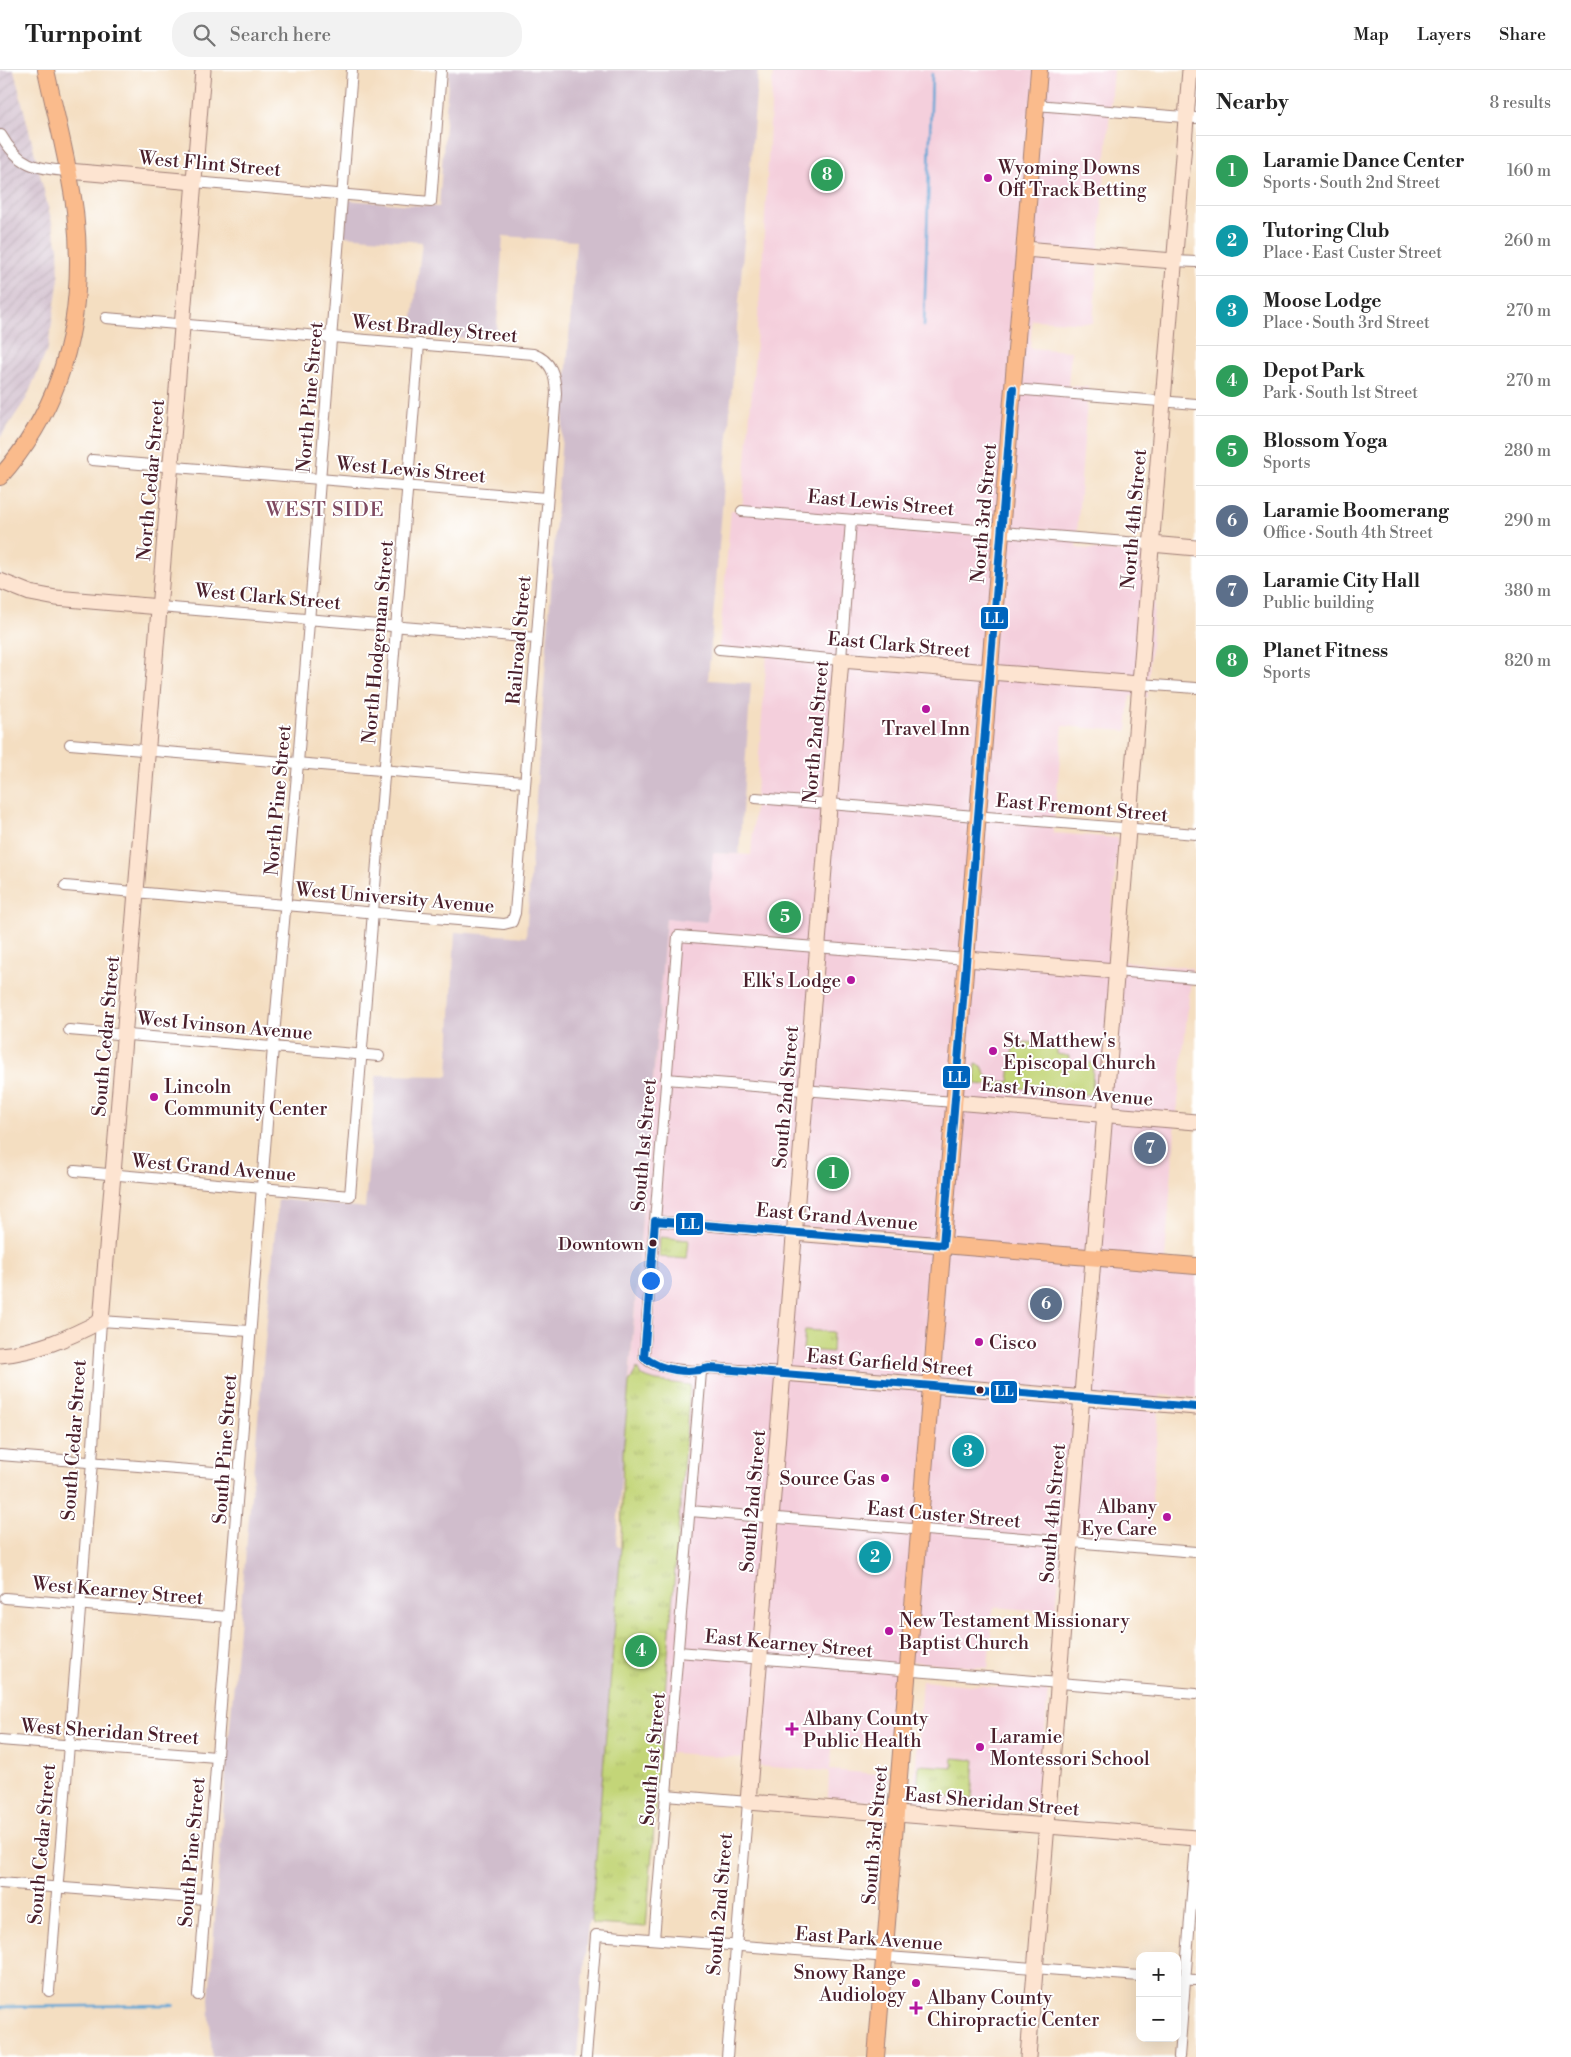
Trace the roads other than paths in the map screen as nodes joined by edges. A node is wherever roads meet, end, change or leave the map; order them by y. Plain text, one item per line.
1 (46, 70) edge
2 (203, 70) edge
3 (352, 70) edge
4 (441, 70) edge
5 (1039, 70) edge
6 (1190, 70) edge
7 (1036, 105) junction
8 (1191, 118) edge
9 (1, 135) edge
10 (68, 171) junction
11 (194, 182) junction
12 (342, 195) junction
13 (1024, 249) junction
14 (1174, 261) junction
15 (1196, 262) edge
16 (106, 318) dead end
17 (183, 324) junction
18 (332, 337) junction
19 (419, 344) junction
20 (548, 363) joint
21 (1013, 389) junction
22 (1162, 402) junction
23 (1196, 404) edge
24 (92, 460) dead end
25 (171, 467) junction
26 (0, 477) edge
27 (320, 479) junction
28 (408, 486) junction
29 (547, 498) junction
30 (742, 511) dead end
31 (851, 520) junction
32 (1001, 532) junction
33 (1151, 544) junction
34 (1196, 548) edge
35 (0, 581) edge
36 (160, 607) junction
37 (309, 619) junction
38 (395, 627) junction
39 (536, 638) junction
40 (719, 649) dead end
41 (841, 660) junction
42 (990, 672) junction
43 (1139, 684) junction
44 (1196, 688) edge
45 (70, 744) dead end
46 (148, 750) junction
47 (298, 763) junction
48 (384, 771) junction
49 (524, 782) junction
50 (756, 798) dead end
51 (829, 804) junction
52 (978, 816) junction
53 (1128, 828) junction
54 (1196, 834) edge
55 (65, 886) dead end
56 (136, 892) junction
57 (285, 905) junction
58 (373, 912) junction
59 (512, 922) joint
60 (818, 947) junction
61 (966, 959) junction
62 (1116, 971) junction
63 (1196, 978) edge
64 (69, 1030) dead end
65 (124, 1034) junction
66 (273, 1047) junction
67 (362, 1054) junction
68 (379, 1056) dead end
69 (666, 1078) junction
70 (806, 1090) junction
71 (954, 1102) junction
72 (1104, 1114) junction
73 (1196, 1122) edge
74 (75, 1171) dead end
75 (114, 1176) junction
76 (263, 1188) junction
77 (350, 1196) joint
78 (655, 1221) junction
79 (794, 1233) junction
80 (943, 1245) junction
81 (1093, 1257) junction
82 (1196, 1266) edge
83 (101, 1321) junction
84 (250, 1331) junction
85 (0, 1355) edge
86 (644, 1358) joint
87 (701, 1372) junction
88 (783, 1373) junction
89 (931, 1385) junction
90 (1081, 1398) junction
91 (1196, 1407) edge
92 (0, 1455) edge
93 (92, 1462) junction
94 (239, 1474) junction
95 (690, 1511) junction
96 (771, 1517) junction
97 (920, 1529) junction
98 (1070, 1542) junction
99 (1196, 1552) edge
100 (5, 1598) dead end
101 (79, 1605) junction
102 (228, 1617) junction
103 (678, 1652) junction
104 (759, 1659) junction
105 (908, 1671) junction
106 (1058, 1683) junction
107 (1196, 1694) edge
108 (0, 1740) edge
109 (69, 1745) junction
110 (216, 1757) junction
111 (666, 1795) junction
112 (748, 1802) junction
113 (896, 1814) junction
114 (1046, 1826) junction
115 (1196, 1838) edge
116 (1196, 1844) edge
117 (0, 1883) edge
118 (58, 1887) junction
119 (205, 1899) junction
120 (654, 1939) junction
121 (736, 1946) junction
122 (885, 1957) junction
123 (1035, 1968) junction
124 (1136, 1976) edge
125 (1181, 1979) edge
126 (1196, 1980) edge
127 (49, 1991) dead end
128 (198, 1995) dead end
129 (1181, 1997) edge
130 (586, 2057) edge
131 (727, 2057) edge
132 (876, 2057) edge
133 (1028, 2057) edge
134 (1179, 2057) edge

1 - 10 main road
2 - 11 street, North Cedar Street
3 - 12 street, North Pine Street
4 - 12 street, West Flint Street
5 - 7 main road, North 3rd Street
6 - 8 street, North 4th Street
7 - 8 street
7 - 13 main road, North 3rd Street
8 - 14 street, North 4th Street
9 - 10 street, West Flint Street
10 - 11 street, West Flint Street
10 - 26 main road
11 - 12 street, West Flint Street
11 - 17 street, North Cedar Street
12 - 18 street, North Pine Street
13 - 14 street
13 - 21 main road, North 3rd Street
14 - 15 street
14 - 22 street, North 4th Street
16 - 17 street, West Bradley Street
17 - 18 street, West Bradley Street
17 - 25 street, North Cedar Street
18 - 19 street, West Bradley Street
18 - 27 street, North Pine Street
19 - 20 street, West Bradley Street
19 - 28 street, North Hodgeman Street
20 - 29 street, Railroad Street
21 - 22 street
21 - 32 main road, North 3rd Street
22 - 23 street
22 - 33 street, North 4th Street
24 - 25 street, West Lewis Street
25 - 27 street, West Lewis Street
25 - 36 street, North Cedar Street
27 - 28 street, West Lewis Street
27 - 37 street, North Pine Street
28 - 29 street, West Lewis Street
28 - 38 street, North Hodgeman Street
29 - 39 street, Railroad Street
30 - 31 street, East Lewis Street
31 - 32 street, East Lewis Street
31 - 41 street, North 2nd Street
32 - 33 street, East Lewis Street
32 - 42 main road, North 3rd Street
33 - 34 street, East Lewis Street
33 - 43 street, North 4th Street
35 - 36 street, West Clark Street
36 - 37 street, West Clark Street
36 - 46 street, North Cedar Street
37 - 38 street, West Clark Street
37 - 47 street, North Pine Street
38 - 39 street, West Clark Street
38 - 48 street, North Hodgeman Street
39 - 49 street, Railroad Street
40 - 41 street, East Clark Street
41 - 42 street, East Clark Street
41 - 51 street, North 2nd Street
42 - 43 street, East Clark Street
42 - 52 main road, North 3rd Street
43 - 44 street, East Clark Street
43 - 53 street, North 4th Street
45 - 46 street
46 - 47 street
46 - 56 street, North Cedar Street
47 - 48 street
47 - 57 street, North Pine Street
48 - 49 street
48 - 58 street, North Hodgeman Street
49 - 59 street, Railroad Street
50 - 51 street, East Fremont Street
51 - 52 street, East Fremont Street
51 - 60 street, North 2nd Street
52 - 53 street, East Fremont Street
52 - 61 main road, North 3rd Street
53 - 54 street, East Fremont Street
53 - 62 street, North 4th Street
55 - 56 street, West University Avenue
56 - 57 street, West University Avenue
56 - 65 street, South Cedar Street
57 - 58 street, West University Avenue
57 - 66 street, South Pine Street
58 - 59 street, West University Avenue
58 - 67 street, North Hodgeman Street
60 - 61 street
60 - 69 street, South 1st Street
60 - 70 street, South 2nd Street
61 - 62 street
61 - 71 main road, South 3rd Street
62 - 63 street
62 - 72 street, South 4th Street
64 - 65 street, West Ivinson Avenue
65 - 66 street, West Ivinson Avenue
65 - 75 street, South Cedar Street
66 - 67 street, West Ivinson Avenue
66 - 76 street, South Pine Street
67 - 68 street, West Ivinson Avenue
67 - 77 street, North Hodgeman Street
69 - 70 street, East Ivinson Avenue
69 - 78 street, South 1st Street
70 - 71 street, East Ivinson Avenue
70 - 79 street, South 2nd Street
71 - 72 street, East Ivinson Avenue
71 - 80 main road, South 3rd Street
72 - 73 street, East Ivinson Avenue
72 - 81 street, South 4th Street
74 - 75 street, West Grand Avenue
75 - 76 street, West Grand Avenue
75 - 83 street, South Cedar Street
76 - 77 street, West Grand Avenue
76 - 84 street, South Pine Street
78 - 79 street, East Grand Avenue
78 - 86 street, South 1st Street
79 - 80 street, East Grand Avenue
79 - 88 street, South 2nd Street
80 - 81 main road, East Grand Avenue
80 - 89 main road, South 3rd Street
81 - 82 main road, East Grand Avenue
81 - 90 street, South 4th Street
83 - 84 street
83 - 85 street
83 - 93 street, South Cedar Street
84 - 94 street, South Pine Street
86 - 87 street, East Garfield Street
87 - 88 street, East Garfield Street
87 - 95 street, South 1st Street
88 - 89 street, East Garfield Street
88 - 96 street, South 2nd Street
89 - 90 street, East Garfield Street
89 - 97 main road, South 3rd Street
90 - 91 street, East Garfield Street
90 - 98 street, South 4th Street
92 - 93 street
93 - 94 street
93 - 101 street, South Cedar Street
94 - 102 street, South Pine Street
95 - 96 street, East Custer Street
95 - 103 street, South 1st Street
96 - 97 street, East Custer Street
96 - 104 street, South 2nd Street
97 - 98 street, East Custer Street
97 - 105 main road, South 3rd Street
98 - 99 street, East Custer Street
98 - 106 street, South 4th Street
100 - 101 street, West Kearney Street
101 - 102 street, West Kearney Street
101 - 109 street, South Cedar Street
102 - 110 street, South Pine Street
103 - 104 street, East Kearney Street
103 - 111 street, South 1st Street
104 - 105 street, East Kearney Street
104 - 112 street, South 2nd Street
105 - 106 street, East Kearney Street
105 - 113 main road, South 3rd Street
106 - 107 street, East Kearney Street
106 - 114 street, South 4th Street
108 - 109 street, West Sheridan Street
109 - 110 street, West Sheridan Street
109 - 118 street, South Cedar Street
110 - 119 street, South Pine Street
111 - 112 street, East Sheridan Street
111 - 120 street, South 1st Street
112 - 113 street, East Sheridan Street
112 - 121 street, South 2nd Street
113 - 114 street, East Sheridan Street
113 - 122 main road, South 3rd Street
114 - 115 street, East Sheridan Street
114 - 123 street, South 4th Street
116 - 125 street
117 - 118 street
118 - 119 street
118 - 127 street, South Cedar Street
119 - 128 street, South Pine Street
120 - 121 street, East Park Avenue
120 - 130 street, East Park Avenue
121 - 122 street, East Park Avenue
121 - 131 street, South 2nd Street
122 - 123 street, East Park Avenue
122 - 132 main road, South 3rd Street
123 - 124 street, East Park Avenue
123 - 133 street, South 4th Street
125 - 126 street
129 - 134 street

